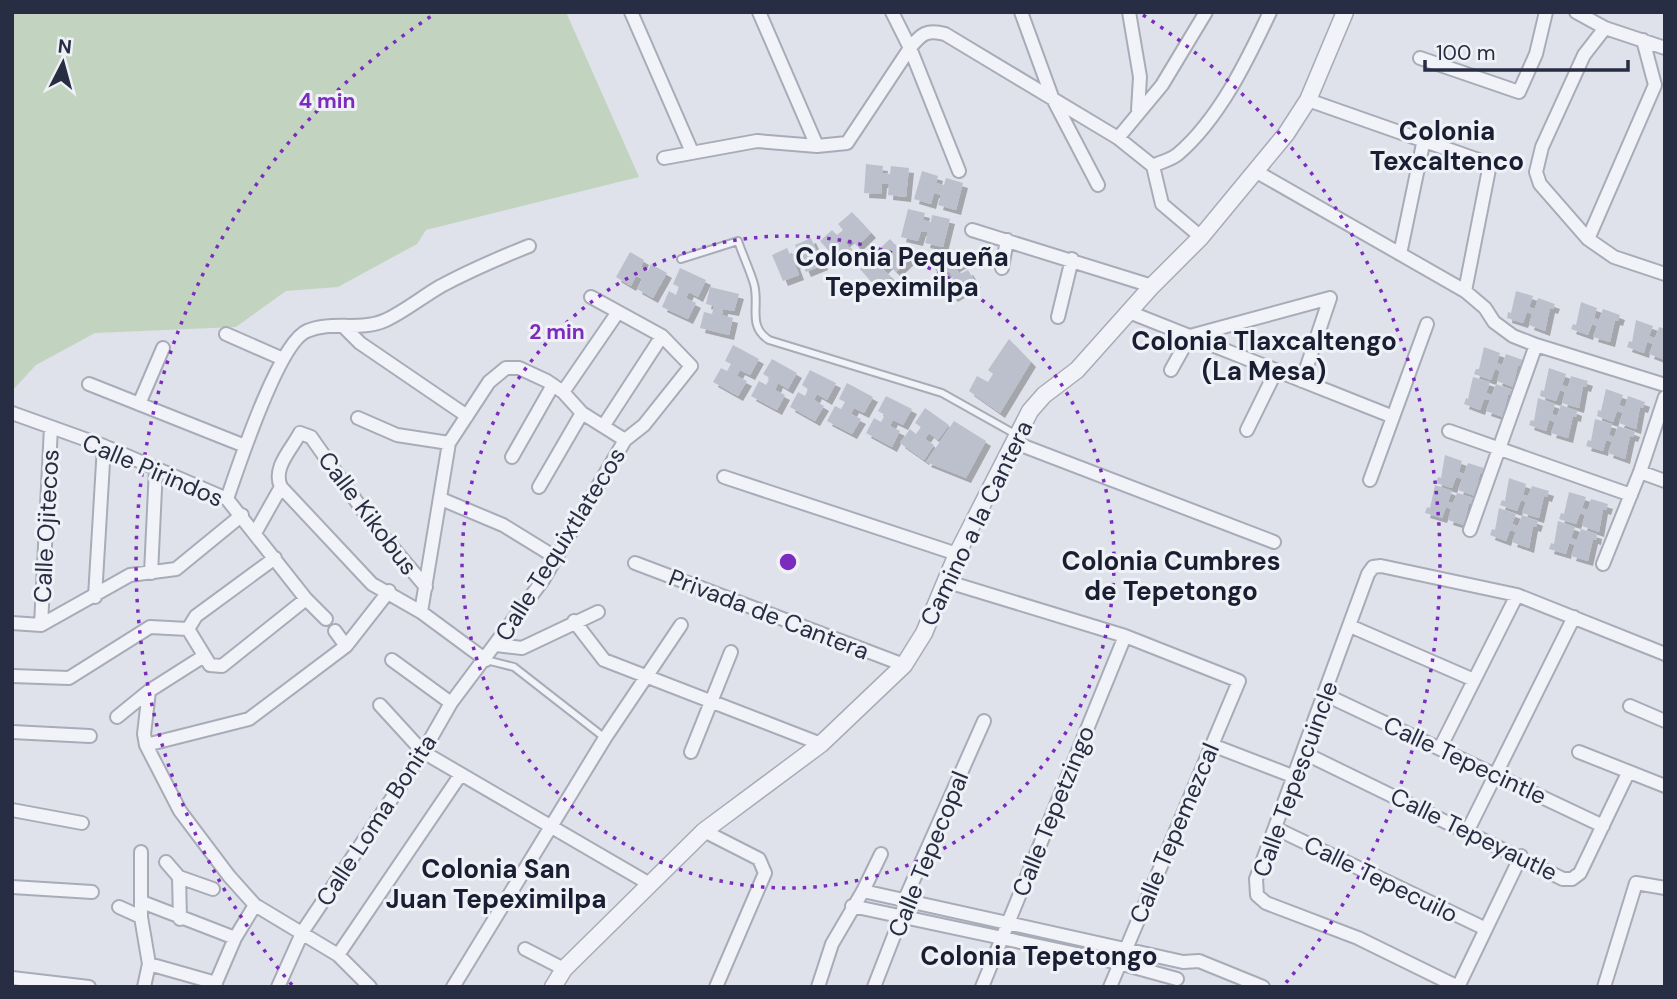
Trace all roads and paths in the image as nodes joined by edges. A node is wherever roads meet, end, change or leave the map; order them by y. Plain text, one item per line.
1 (631, 12) edge
2 (759, 12) edge
3 (892, 12) edge
4 (1021, 12) edge
5 (1129, 12) edge
6 (1206, 12) edge
7 (1270, 12) edge
8 (1346, 12) edge
9 (1546, 12) edge
10 (1576, 12) edge
11 (1605, 28) junction
12 (1643, 40) junction
13 (910, 48) junction
14 (1665, 48) edge
15 (1420, 58) dead end
16 (1052, 97) junction
17 (1308, 100) junction
18 (1138, 110) junction
19 (1118, 138) junction
20 (1424, 139) junction
21 (817, 146) junction
22 (692, 152) junction
23 (664, 158) dead end
24 (1153, 166) junction
25 (959, 171) dead end
26 (1257, 172) junction
27 (1098, 184) dead end
28 (972, 230) dead end
29 (1201, 237) junction
30 (1588, 239) junction
31 (1007, 240) junction
32 (528, 246) dead end
33 (1400, 254) junction
34 (681, 259) dead end
35 (1072, 259) junction
36 (1002, 268) dead end
37 (1665, 274) edge
38 (1152, 286) junction
39 (1465, 291) junction
40 (591, 296) dead end
41 (618, 312) junction
42 (1129, 312) junction
43 (1058, 317) dead end
44 (1427, 324) dead end
45 (344, 327) junction
46 (226, 334) dead end
47 (662, 336) junction
48 (1190, 336) junction
49 (1536, 345) junction
50 (163, 348) dead end
51 (283, 359) junction
52 (1171, 370) dead end
53 (1276, 371) junction
54 (1302, 381) junction
55 (89, 384) dead end
56 (1665, 385) edge
57 (558, 389) junction
58 (1665, 397) edge
59 (139, 404) junction
60 (12, 413) edge
61 (582, 413) junction
62 (467, 416) junction
63 (1391, 416) junction
64 (358, 418) dead end
65 (604, 425) junction
66 (51, 427) junction
67 (1247, 430) dead end
68 (1449, 431) dead end
69 (1014, 438) junction
70 (625, 440) junction
71 (449, 443) junction
72 (104, 446) junction
73 (245, 446) junction
74 (1500, 448) junction
75 (512, 457) dead end
76 (156, 468) junction
77 (1640, 472) junction
78 (724, 477) dead end
79 (1370, 480) dead end
80 (1665, 481) edge
81 (281, 487) junction
82 (539, 487) dead end
83 (1631, 495) junction
84 (228, 499) junction
85 (442, 499) junction
86 (242, 515) junction
87 (1471, 530) dead end
88 (255, 533) junction
89 (1274, 541) dead end
90 (957, 554) junction
91 (555, 557) junction
92 (275, 558) junction
93 (635, 563) dead end
94 (1603, 564) dead end
95 (150, 573) junction
96 (945, 581) junction
97 (426, 587) junction
98 (389, 591) junction
99 (1517, 595) junction
100 (95, 597) junction
101 (306, 599) junction
102 (421, 612) junction
103 (598, 612) dead end
104 (1574, 617) junction
105 (326, 619) dead end
106 (574, 621) junction
107 (12, 623) edge
108 (41, 625) junction
109 (681, 625) dead end
110 (1349, 626) junction
111 (188, 629) junction
112 (335, 631) dead end
113 (1125, 636) junction
114 (496, 645) junction
115 (346, 646) junction
116 (732, 652) dead end
117 (1665, 654) edge
118 (204, 656) junction
119 (392, 660) dead end
120 (486, 660) junction
121 (904, 665) junction
122 (12, 676) edge
123 (645, 678) junction
124 (1474, 680) junction
125 (149, 691) junction
126 (1326, 695) junction
127 (712, 701) junction
128 (451, 704) junction
129 (380, 705) dead end
130 (1630, 706) dead end
131 (117, 717) dead end
132 (984, 721) dead end
133 (1665, 721) edge
134 (12, 732) edge
135 (90, 736) dead end
136 (605, 738) junction
137 (821, 744) junction
138 (146, 745) junction
139 (1212, 745) junction
140 (1440, 748) junction
141 (423, 752) junction
142 (691, 752) dead end
143 (1304, 752) junction
144 (1579, 752) dead end
145 (1628, 773) junction
146 (461, 774) junction
147 (1497, 775) junction
148 (1295, 777) junction
149 (1665, 786) edge
150 (12, 810) edge
151 (82, 823) dead end
152 (553, 825) junction
153 (1603, 826) junction
154 (1277, 829) junction
155 (1468, 830) junction
156 (704, 831) junction
157 (141, 852) dead end
158 (881, 854) dead end
159 (1521, 856) junction
160 (166, 862) dead end
161 (179, 877) junction
162 (648, 883) junction
163 (12, 887) edge
164 (1665, 888) edge
165 (212, 889) dead end
166 (863, 891) junction
167 (92, 892) dead end
168 (905, 899) junction
169 (142, 902) junction
170 (255, 905) junction
171 (852, 906) junction
172 (119, 907) dead end
173 (902, 915) junction
174 (141, 918) junction
175 (180, 919) junction
176 (1007, 922) junction
177 (1486, 929) junction
178 (303, 931) junction
179 (1002, 937) junction
180 (235, 938) junction
181 (1125, 947) junction
182 (525, 949) dead end
183 (338, 954) junction
184 (1184, 962) junction
185 (1119, 963) junction
186 (149, 964) junction
187 (564, 968) junction
188 (12, 978) edge
189 (1176, 983) edge
190 (215, 985) edge
191 (89, 987) edge
192 (145, 987) edge
193 (278, 987) edge
194 (370, 987) edge
195 (453, 987) edge
196 (553, 987) edge
197 (716, 987) edge
198 (818, 987) edge
199 (874, 987) edge
200 (982, 987) edge
201 (1110, 987) edge
202 (1263, 987) edge
203 (1458, 987) edge
204 (1604, 987) edge

1 - 22 street
2 - 21 street
3 - 13 street
4 - 16 street
5 - 18 street
6 - 18 street
7 - 24 street
8 - 17 street, Camino a la Cantera
9 - 15 street
10 - 11 street
11 - 12 street
11 - 30 street
12 - 14 street
12 - 30 street
13 - 16 street
13 - 21 street
13 - 25 street
16 - 19 street
16 - 27 street
17 - 20 street
17 - 26 street, Camino a la Cantera
18 - 19 street
19 - 24 street
20 - 33 street
20 - 39 street
21 - 22 street
22 - 23 street
24 - 29 street
26 - 29 street, Camino a la Cantera
26 - 33 street
28 - 31 street
29 - 38 street, Camino a la Cantera
30 - 37 street
31 - 35 street
31 - 36 street
32 - 45 street
33 - 39 street
34 - 69 lane
35 - 38 street
35 - 43 street
38 - 42 street, Camino a la Cantera
39 - 49 street
40 - 41 street
41 - 47 street
41 - 57 street
42 - 48 street
42 - 69 street, Camino a la Cantera
44 - 63 street
45 - 51 street
45 - 62 street
46 - 51 street
47 - 65 street
47 - 70 street, Calle Tequixtlatecos
48 - 52 street
48 - 53 street
48 - 54 street
49 - 56 street
49 - 74 street
50 - 59 street
51 - 73 street
53 - 54 street
53 - 67 street
54 - 63 street
55 - 59 street
57 - 61 street
57 - 62 street
57 - 75 street
58 - 77 street
59 - 73 street
60 - 66 street, Calle Pirindos
61 - 65 street
61 - 82 street
62 - 71 street
63 - 79 street
64 - 71 street
65 - 70 street
66 - 72 street, Calle Pirindos
66 - 108 street, Calle Ojitecos
68 - 74 street
69 - 89 street
69 - 90 street, Camino a la Cantera
70 - 91 street, Calle Tequixtlatecos
71 - 85 street
72 - 76 street, Calle Pirindos
72 - 100 street
73 - 84 street
74 - 83 street
74 - 87 street
76 - 84 street, Calle Pirindos
76 - 95 street
77 - 80 street
77 - 83 street
78 - 90 street
81 - 88 street, Calle Kikobus
81 - 97 street, Calle Kikobus
81 - 98 street
83 - 94 street
84 - 86 street, Calle Pirindos
85 - 91 street
85 - 97 street
86 - 88 street, Calle Pirindos
86 - 95 street
88 - 92 street, Calle Pirindos
90 - 96 street, Camino a la Cantera
91 - 114 street, Calle Tequixtlatecos
92 - 101 street, Calle Pirindos
92 - 111 street
93 - 121 street, Privada de Cantera
95 - 100 street
96 - 113 street
96 - 121 street, Camino a la Cantera
97 - 102 street
98 - 102 street
98 - 115 street
99 - 104 street
99 - 110 street, Calle Tepescuincle
99 - 124 street
100 - 108 street
101 - 105 street, Calle Pirindos
101 - 118 street
102 - 120 street
103 - 106 street
104 - 117 street
104 - 147 street
106 - 114 street
106 - 123 street
107 - 108 street
109 - 123 street
110 - 124 street
110 - 126 street, Calle Tepescuincle
111 - 118 street
111 - 122 street
112 - 115 street
113 - 139 street, Calle Tepemezcal
113 - 176 street, Calle Tepetzingo
114 - 120 street, Calle Tequixtlatecos
115 - 138 street
116 - 127 street
118 - 125 street
119 - 128 street
120 - 128 street, Calle Loma Bonita
120 - 136 lane
121 - 137 street, Camino a la Cantera
123 - 127 street
123 - 136 street
124 - 140 street
125 - 131 street
125 - 138 street
126 - 140 street, Calle Tepecintle
126 - 143 street, Calle Tepescuincle
127 - 137 street
127 - 142 street
128 - 141 street, Calle Loma Bonita
129 - 141 street
130 - 133 street
132 - 168 street, Calle Tepecopal
134 - 135 street
136 - 152 street
137 - 156 street, Camino a la Cantera
138 - 170 street
139 - 148 street
139 - 181 street, Calle Tepemezcal
140 - 147 street, Calle Tepecintle
141 - 146 street
141 - 178 street, Calle Loma Bonita
143 - 148 street, Calle Tepescuincle
143 - 155 street, Calle Tepeyautle
144 - 145 street
145 - 149 street
145 - 153 street, Calle Tepeyautle
146 - 152 street
146 - 183 street
147 - 153 street, Calle Tepecintle
147 - 155 street
148 - 154 street, Calle Tepescuincle
150 - 151 street
152 - 162 street
152 - 195 street
153 - 159 street, Calle Tepeyautle
154 - 177 street, Calle Tepecuilo
154 - 203 street, Calle Tepescuincle
155 - 159 street, Calle Tepeyautle
156 - 162 street, Camino a la Cantera
156 - 197 street
157 - 169 street
158 - 166 street
159 - 177 street
160 - 161 street
161 - 165 street
161 - 175 street
162 - 187 street, Camino a la Cantera
163 - 167 street
164 - 204 street
166 - 168 street
166 - 171 street
168 - 173 street, Calle Tepecopal
168 - 176 street
169 - 174 street
169 - 175 street
170 - 178 street
170 - 180 street
171 - 173 street
171 - 198 street
172 - 174 street
173 - 179 street
173 - 199 street, Calle Tepecopal
174 - 186 street
175 - 180 street
176 - 179 street, Calle Tepetzingo
176 - 181 street
177 - 203 street
178 - 183 street
178 - 193 street, Calle Loma Bonita
179 - 185 street
179 - 200 street, Calle Tepetzingo
180 - 190 street
181 - 184 street
181 - 185 street, Calle Tepemezcal
182 - 187 street
183 - 194 street
184 - 189 street
184 - 202 street
185 - 189 street
185 - 201 street, Calle Tepemezcal
186 - 190 street
186 - 192 street
187 - 196 street, Camino a la Cantera
188 - 191 street

